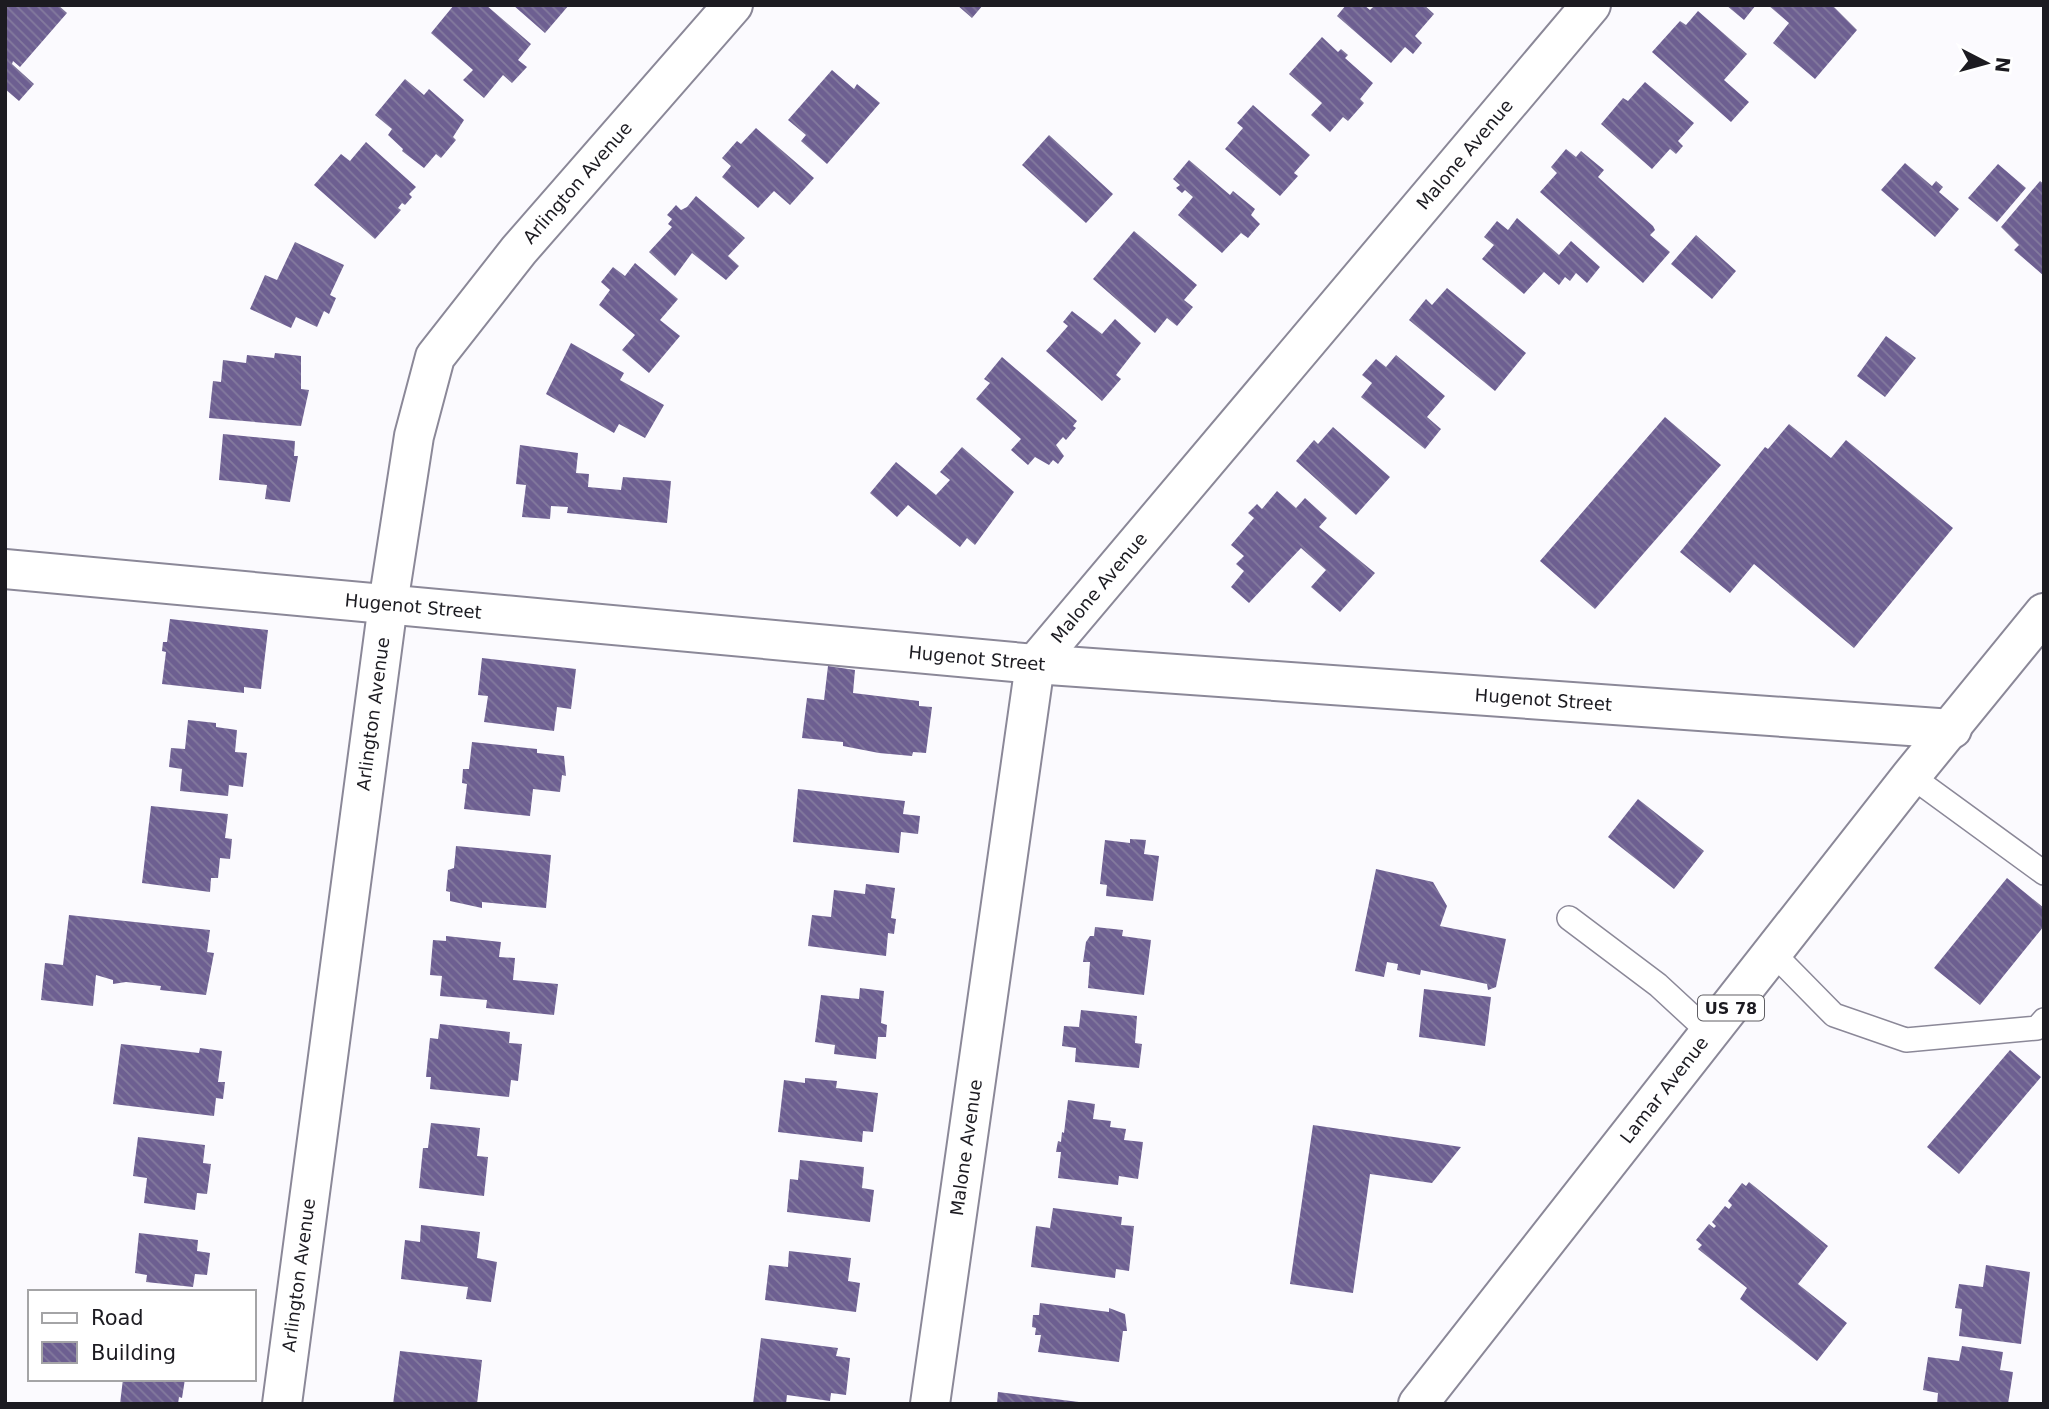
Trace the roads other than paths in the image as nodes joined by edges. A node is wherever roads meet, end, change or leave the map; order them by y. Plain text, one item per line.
1 (733, 5) edge
2 (1591, 5) edge
3 (5, 569) edge
4 (388, 604) junction
5 (2044, 613) edge
6 (1035, 664) junction
7 (1952, 729) junction
8 (1912, 776) junction
9 (2044, 873) edge
10 (1569, 918) dead end
11 (1773, 953) junction
12 (2041, 1029) edge
13 (1711, 1034) junction
14 (282, 1404) edge
15 (930, 1404) edge
16 (1418, 1404) edge

1 - 4 street, Arlington Avenue
2 - 6 street, Malone Avenue
3 - 4 street, Hugenot Street
4 - 6 street, Hugenot Street
4 - 14 street, Arlington Avenue
5 - 7 street, Lamar Avenue / US 78
6 - 7 street, Hugenot Street
6 - 15 street, Malone Avenue
7 - 8 street, Lamar Avenue / US 78
8 - 9 lane
8 - 11 street, Lamar Avenue / US 78
10 - 13 lane
11 - 12 lane
11 - 13 street, Lamar Avenue / US 78
13 - 16 street, Lamar Avenue / US 78

